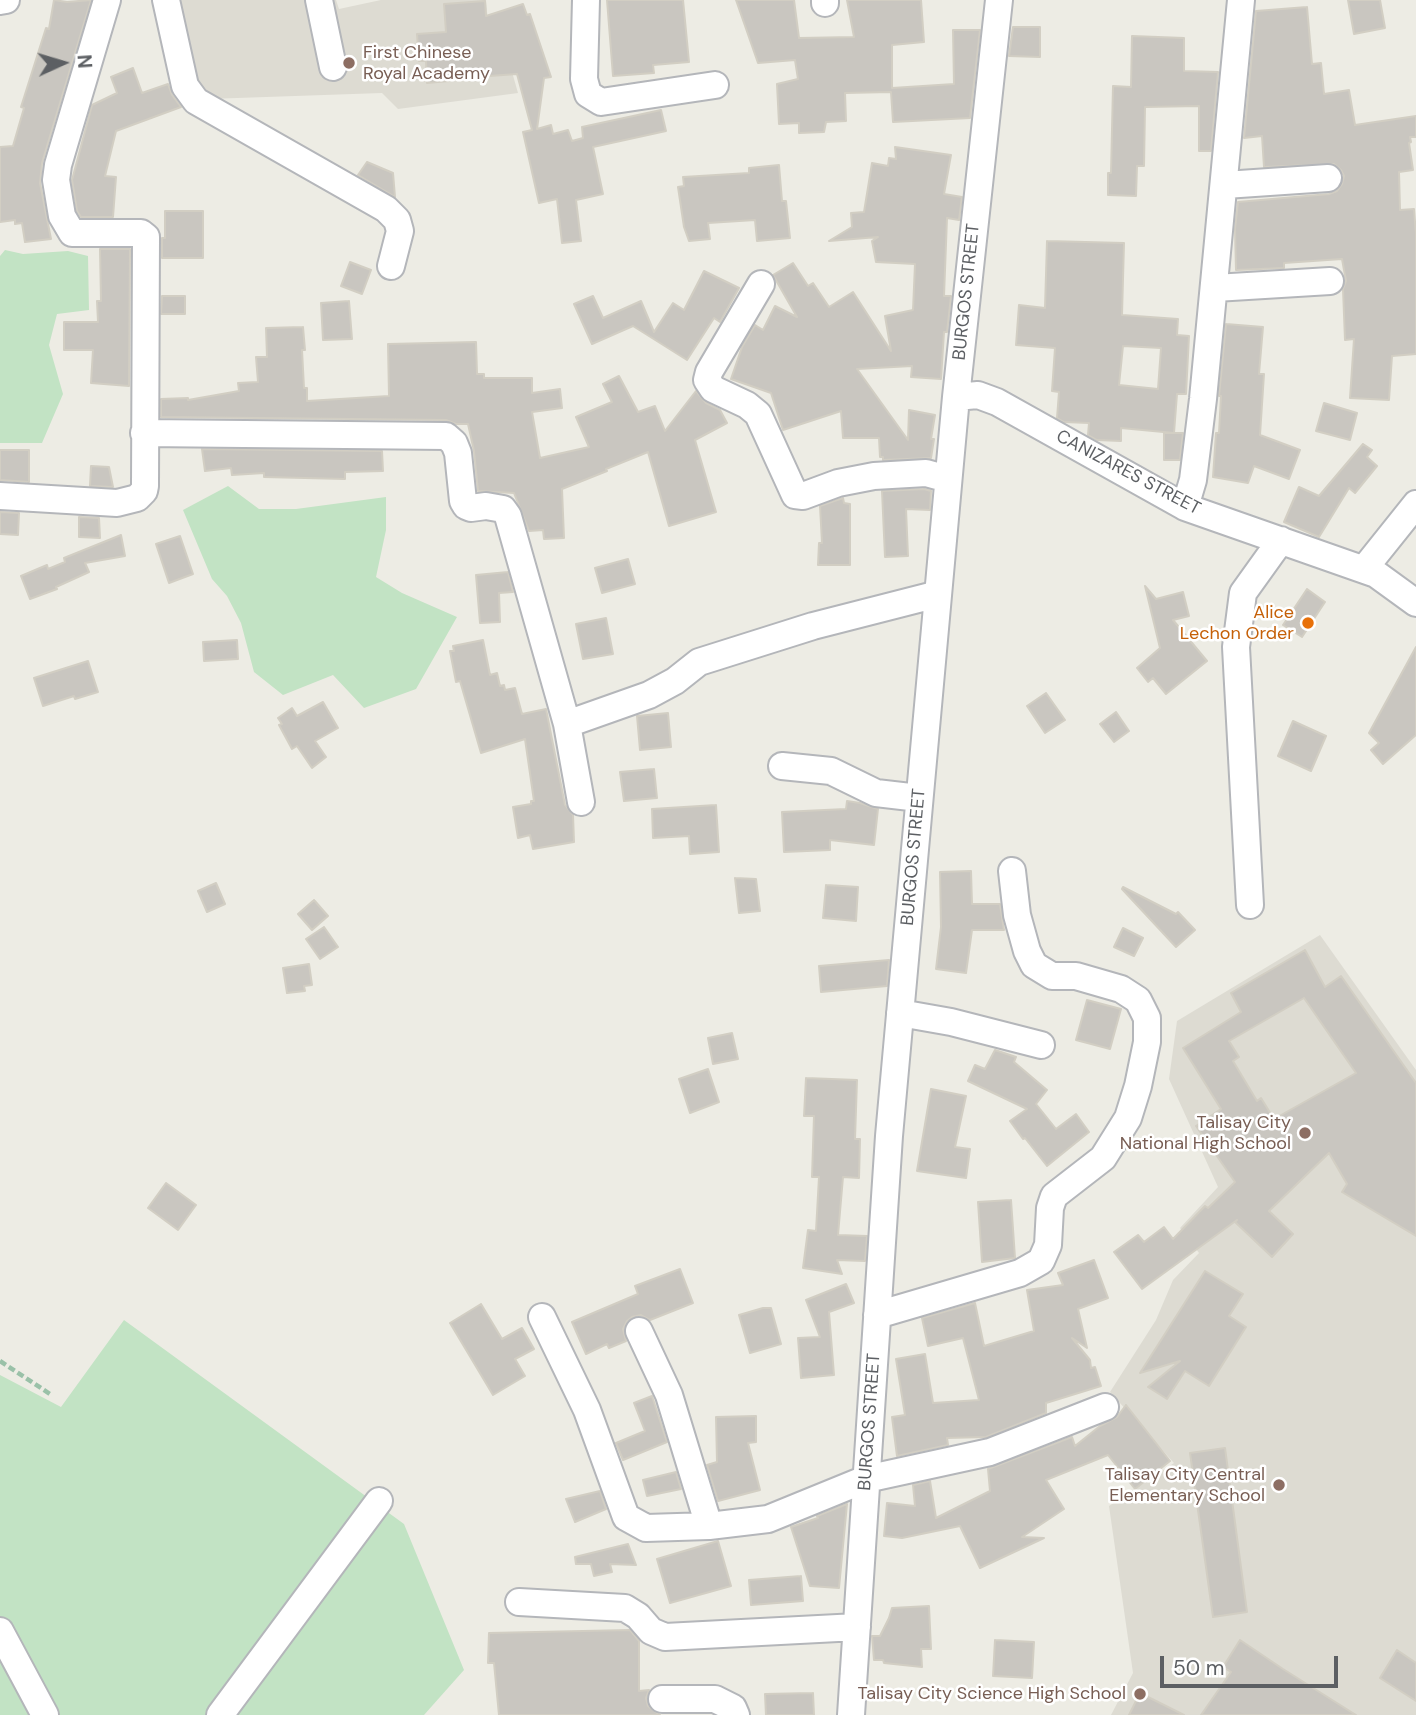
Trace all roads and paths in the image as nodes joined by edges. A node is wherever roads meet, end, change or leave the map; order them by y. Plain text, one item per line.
1 (6, 0) edge
2 (107, 0) edge
3 (166, 0) edge
4 (319, 0) edge
5 (586, 0) edge
6 (999, 0) edge
7 (1241, 0) edge
8 (0, 1) edge
9 (333, 67) dead end
10 (715, 85) dead end
11 (1328, 178) dead end
12 (1225, 185) junction
13 (391, 266) dead end
14 (1330, 281) dead end
15 (761, 284) dead end
16 (1215, 288) junction
17 (956, 397) junction
18 (144, 433) junction
19 (948, 479) junction
20 (0, 496) edge
21 (1416, 504) edge
22 (1185, 507) junction
23 (1281, 540) junction
24 (1364, 569) junction
25 (938, 594) junction
26 (1416, 603) edge
27 (567, 724) junction
28 (782, 766) dead end
29 (919, 798) junction
30 (581, 802) dead end
31 (1012, 871) dead end
32 (1250, 905) dead end
33 (900, 1013) junction
34 (1041, 1045) dead end
35 (877, 1315) junction
36 (542, 1317) dead end
37 (639, 1331) dead end
38 (0, 1361) edge
39 (50, 1394) dead end
40 (1105, 1407) dead end
41 (866, 1479) junction
42 (379, 1501) dead end
43 (709, 1526) junction
44 (519, 1602) dead end
45 (857, 1627) junction
46 (0, 1630) edge
47 (662, 1699) dead end
48 (45, 1715) edge
49 (220, 1715) edge
50 (736, 1715) edge
51 (850, 1715) edge

1 - 8 street
2 - 18 street
3 - 13 street
4 - 9 street
5 - 10 street
6 - 17 street, BURGOS STREET
7 - 12 street
11 - 12 street
12 - 16 street
14 - 16 street
15 - 19 street
16 - 22 street
17 - 19 street, BURGOS STREET
17 - 22 street, CANIZARES STREET
18 - 20 street
18 - 27 street
19 - 25 street, BURGOS STREET
21 - 24 street
22 - 23 street, CANIZARES STREET
23 - 24 street, CANIZARES STREET
23 - 32 street
24 - 26 street, CANIZARES STREET
25 - 27 street
25 - 29 street, BURGOS STREET
27 - 30 street
28 - 29 street
29 - 33 street, BURGOS STREET
31 - 35 street
33 - 34 street
33 - 35 street, BURGOS STREET
35 - 41 street, BURGOS STREET
36 - 43 street
37 - 43 street
38 - 39 path
40 - 41 street
41 - 43 street
41 - 45 street, BURGOS STREET
42 - 49 street
44 - 45 street
45 - 51 street, BURGOS STREET
46 - 48 street
47 - 50 street

